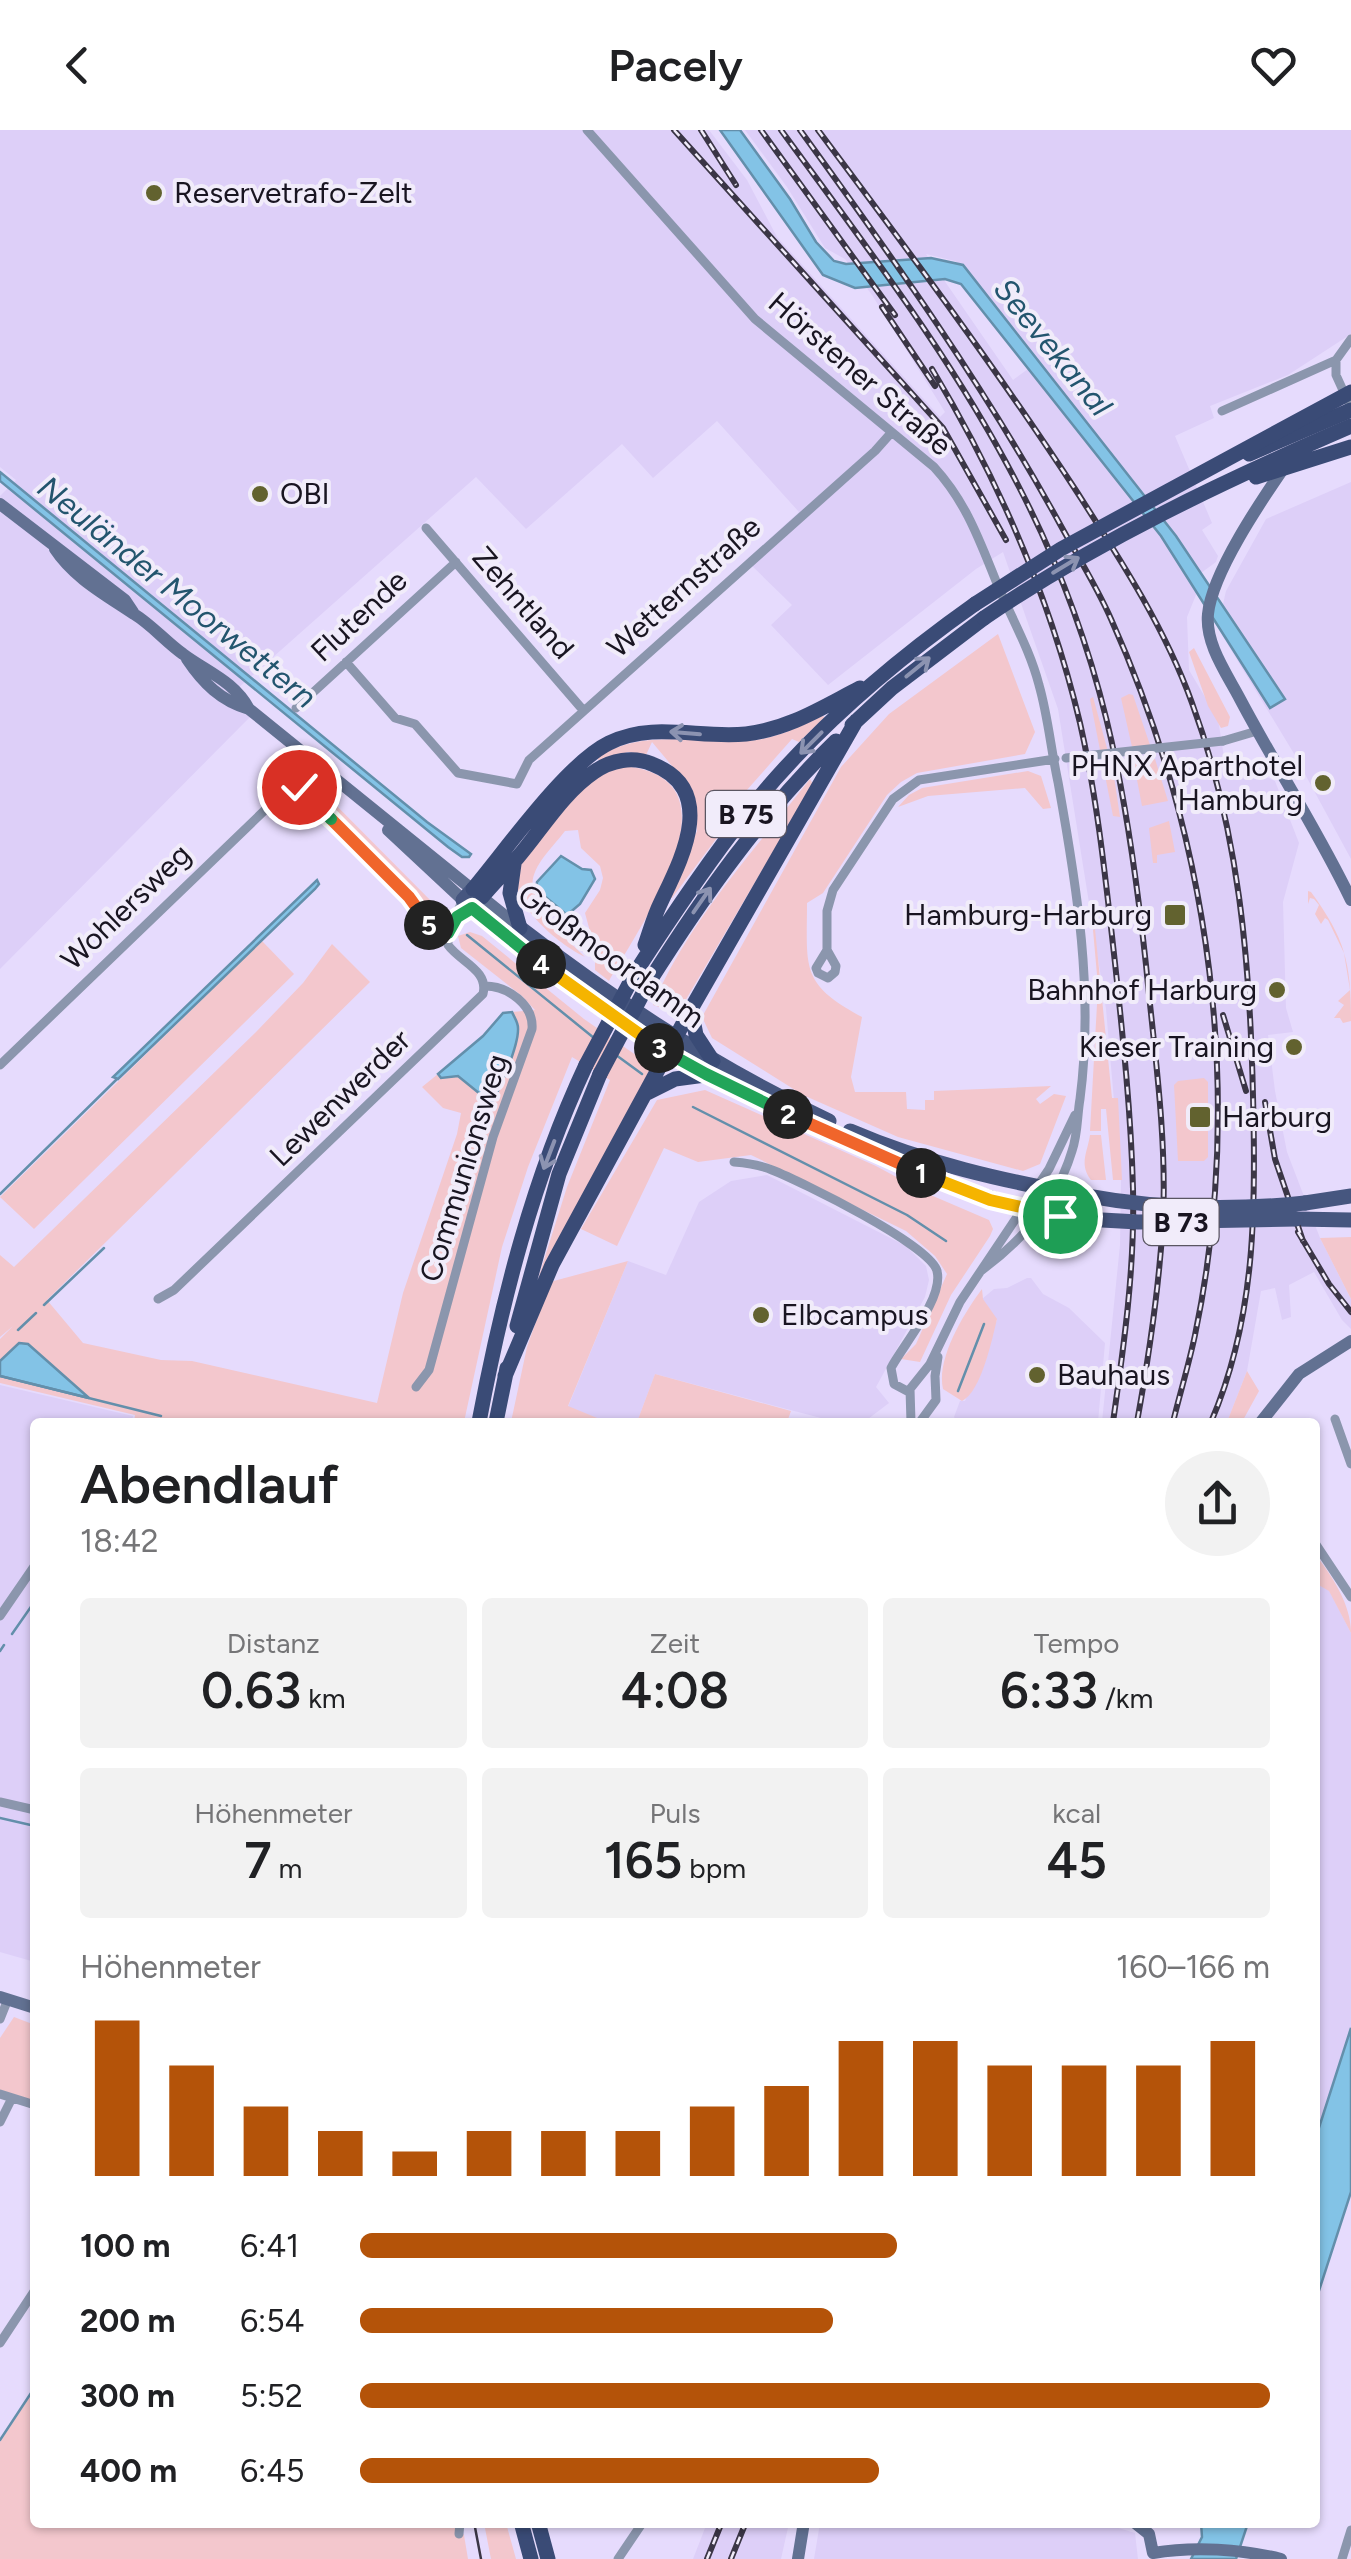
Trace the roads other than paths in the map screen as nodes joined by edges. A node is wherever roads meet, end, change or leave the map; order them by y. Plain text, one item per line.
1 (587, 130) edge
2 (1351, 339) edge
3 (1336, 360) junction
4 (1351, 392) edge
5 (1351, 409) edge
6 (1222, 411) dead end
7 (1351, 422) edge
8 (891, 432) junction
9 (1351, 448) edge
10 (1204, 473) junction
11 (1209, 490) junction
12 (0, 504) edge
13 (426, 528) dead end
14 (55, 549) junction
15 (456, 562) junction
16 (104, 595) junction
17 (120, 596) junction
18 (979, 610) junction
19 (133, 612) junction
20 (186, 657) junction
21 (346, 662) junction
22 (882, 676) junction
23 (296, 708) dead end
24 (249, 709) junction
25 (583, 710) junction
26 (856, 721) junction
27 (1257, 732) junction
28 (1053, 759) junction
29 (515, 861) junction
30 (472, 898) junction
31 (1351, 900) edge
32 (520, 928) junction
33 (448, 933) junction
34 (827, 950) dead end
35 (642, 977) junction
36 (485, 986) junction
37 (691, 1009) junction
38 (671, 1046) junction
39 (0, 1065) edge
40 (709, 1068) junction
41 (593, 1069) junction
42 (644, 1096) junction
43 (1078, 1108) junction
44 (734, 1162) dead end
45 (1038, 1187) junction
46 (1055, 1190) junction
47 (1351, 1196) edge
48 (1023, 1208) junction
49 (1308, 1211) junction
50 (1042, 1213) junction
51 (1351, 1217) edge
52 (982, 1270) junction
53 (158, 1299) dead end
54 (1351, 1338) edge
55 (940, 1344) junction
56 (505, 1376) junction
57 (918, 1382) junction
58 (416, 1387) dead end
59 (936, 1390) junction
60 (909, 1392) junction
61 (912, 1406) junction
62 (927, 1410) junction
63 (480, 1418) edge
64 (497, 1418) edge
65 (911, 1418) edge
66 (922, 1418) edge
67 (1264, 1418) edge
68 (1335, 1420) dead end
69 (1351, 1464) edge
70 (1320, 1550) edge
71 (30, 1572) edge
72 (1351, 1597) edge
73 (0, 1616) edge
74 (0, 1802) edge
75 (30, 1809) edge
76 (4, 1998) edge
77 (30, 2006) edge
78 (0, 2018) edge
79 (0, 2094) edge
80 (12, 2098) junction
81 (30, 2103) edge
82 (0, 2122) edge
83 (30, 2298) edge
84 (0, 2343) edge
85 (459, 2528) edge
86 (523, 2528) edge
87 (543, 2528) edge
88 (639, 2528) edge
89 (803, 2528) edge
90 (1142, 2528) edge
91 (1351, 2530) edge
92 (458, 2534) dead end
93 (1152, 2556) edge
94 (531, 2559) edge
95 (549, 2559) edge
96 (618, 2559) edge
97 (798, 2559) edge
98 (1282, 2559) edge
99 (1342, 2559) edge

1 - 8 street, Hörstener Straße
2 - 3 street
3 - 5 street
3 - 6 street
4 - 10 highway, B 75, bridge
5 - 10 highway, B 75, bridge
7 - 11 highway, B 75, bridge
7 - 27 main road
8 - 25 street, Wetternstraße
8 - 28 street, Hörstener Straße
9 - 11 highway, B 75, bridge
10 - 18 highway, B 75, bridge
18 -> 11 highway, B 75, bridge
12 - 14 main road, Großmoordamm
13 - 15 street, Zehntland
14 - 16 main road, Großmoordamm
14 - 17 main road, Großmoordamm
15 - 21 street, Flutende
15 - 25 street, Zehntland
16 - 17 main road
16 - 19 main road, Großmoordamm
17 - 19 main road, Großmoordamm
18 - 22 highway, B 75
26 -> 18 highway, B 75
19 - 20 main road, Großmoordamm
20 - 24 main road, Großmoordamm
20 - 24 main road, Großmoordamm
21 - 23 street, Flutende
21 - 25 street, Wetternstraße
22 -> 30 highway, B 75
22 -> 35 highway, B 75
24 - 30 main road, Großmoordamm
35 -> 26 highway, B 75
26 - 37 highway, B 75
27 - 28 street, bridge
27 - 31 main road
28 - 34 street
28 - 43 street, Hörstener Straße
29 - 30 highway, B 75
29 - 32 highway
29 - 35 highway, B 75
30 - 32 main road, Großmoordamm
30 - 33 street
30 - 38 main road, Großmoordamm / B 73
32 - 38 main road, Großmoordamm / B 73
33 - 36 street
33 - 39 street, Wohlersweg
35 - 41 highway, B 75, bridge
36 - 53 street, Lewenwerder
36 - 58 street, Communionsweg
37 - 38 highway, B 75
37 - 40 highway
38 - 40 main road, Großmoordamm / B 73
38 - 42 highway, B 75
40 - 42 highway
40 - 45 main road, Großmoordamm / B 73
40 - 48 main road, Großmoordamm / B 73
41 - 56 highway, B 75
41 -> 63 highway, B 75
42 - 56 highway, B 75
43 - 45 street, Hörstener Straße
43 - 46 street, Hörstener Straße
44 - 60 street
45 - 46 main road, Großmoordamm / B 73
45 - 48 street, Hörstener Straße
46 - 49 main road, B 73, bridge
46 - 50 street, Hörstener Straße
47 - 49 main road, B 73
48 - 50 main road, Großmoordamm / B 73
48 - 52 street, Hörstener Straße
49 - 50 main road, B 73, bridge
49 - 51 main road, B 73
50 - 52 street, Hörstener Straße
52 - 55 street, Hörstener Straße
54 - 67 main road
55 - 57 street, Hörstener Straße
55 - 59 street
56 - 64 highway, B 75
57 - 59 street
57 - 60 street
59 - 62 street
60 - 61 street
61 - 62 street
61 - 65 street
62 - 66 street
68 - 69 street
70 - 72 street
71 - 73 street
74 - 75 street
76 - 77 main road
76 - 78 street
79 - 80 street
80 - 81 street
80 - 82 street
83 - 84 street
85 - 92 street
86 - 94 highway
87 - 95 highway
88 - 96 street
89 - 97 main road
90 - 93 main road
91 - 99 street
93 - 98 main road

